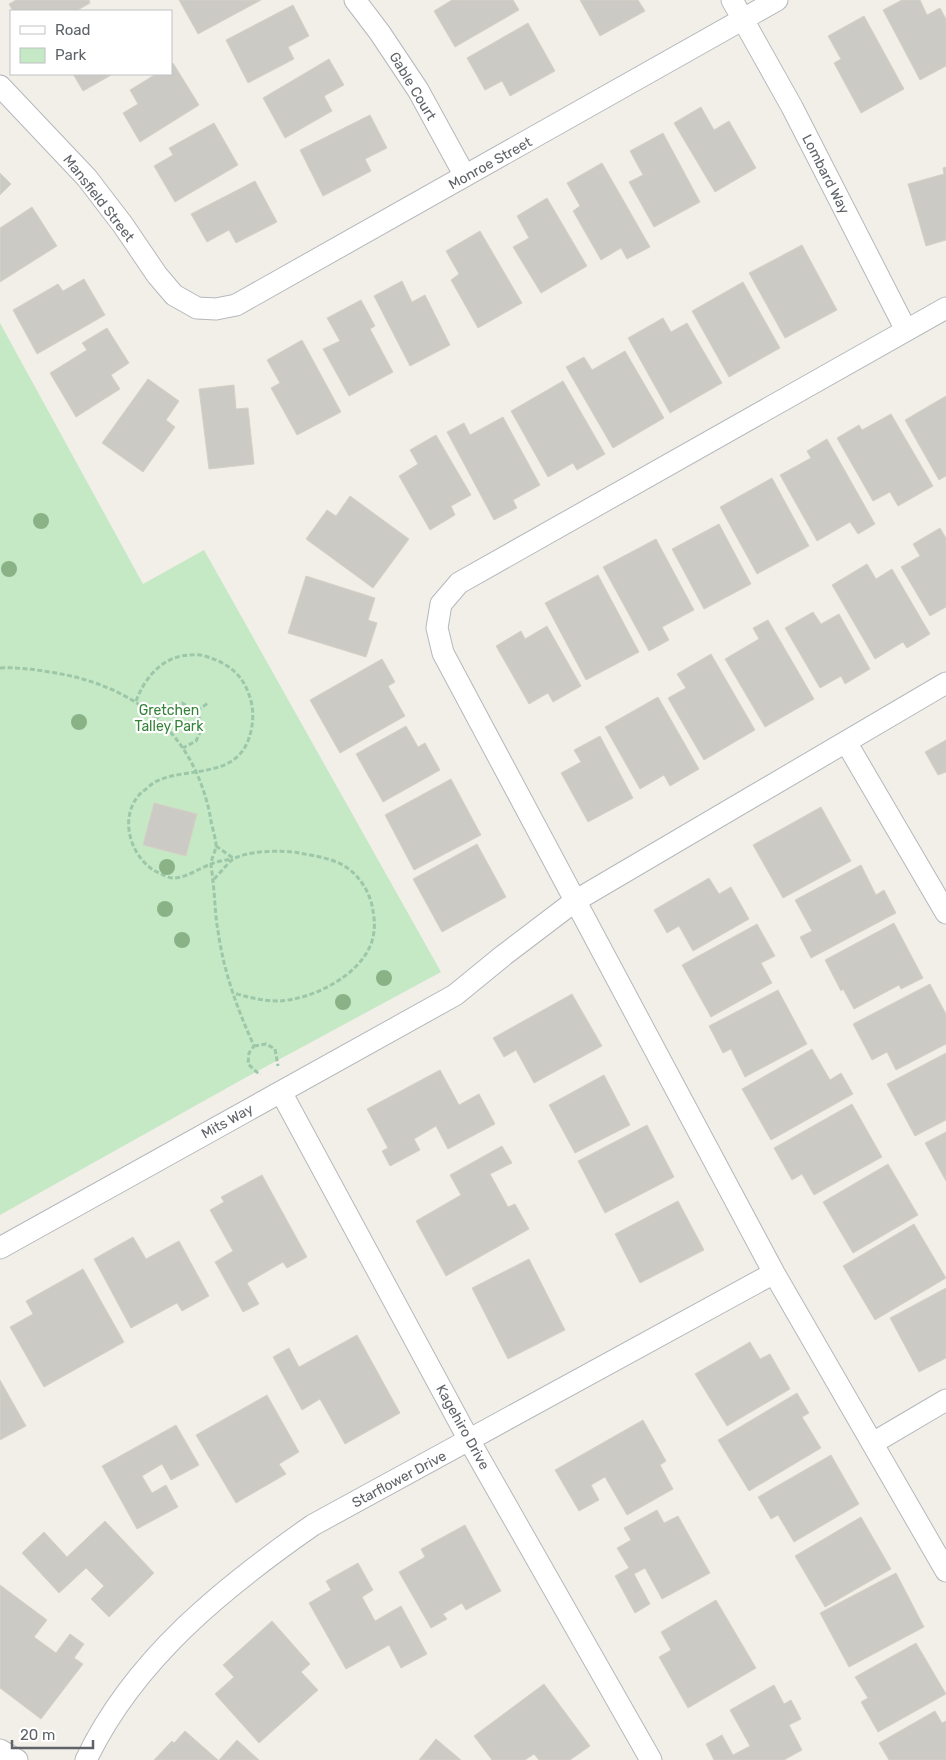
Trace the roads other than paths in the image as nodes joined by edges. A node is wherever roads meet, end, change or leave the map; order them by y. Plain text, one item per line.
1 (355, 0) edge
2 (732, 0) edge
3 (777, 0) edge
4 (743, 20) junction
5 (0, 86) edge
6 (465, 176) junction
7 (197, 308) joint
8 (946, 308) edge
9 (906, 330) junction
10 (946, 683) edge
11 (846, 742) junction
12 (575, 901) junction
13 (946, 912) edge
14 (281, 1092) junction
15 (0, 1248) edge
16 (774, 1273) junction
17 (946, 1400) edge
18 (470, 1440) junction
19 (873, 1443) junction
20 (946, 1571) edge
21 (0, 1750) edge
22 (17, 1760) edge
23 (86, 1760) edge
24 (651, 1760) edge

1 - 6 street, Gable Court
2 - 4 street, Lombard Way
3 - 4 street, Monroe Street
4 - 6 street, Monroe Street
4 - 9 street, Lombard Way
5 - 7 street, Mansfield Street
6 - 7 street, Monroe Street
8 - 9 street
9 - 12 street
10 - 11 street, Mits Way
11 - 12 street, Mits Way
11 - 13 street
12 - 14 street, Mits Way
12 - 16 street
14 - 15 street, Mits Way
14 - 18 street, Kagehiro Drive
16 - 18 street, Starflower Drive
16 - 19 street
17 - 19 street
18 - 23 street, Starflower Drive
18 - 24 street, Kagehiro Drive
19 - 20 street
21 - 22 street

